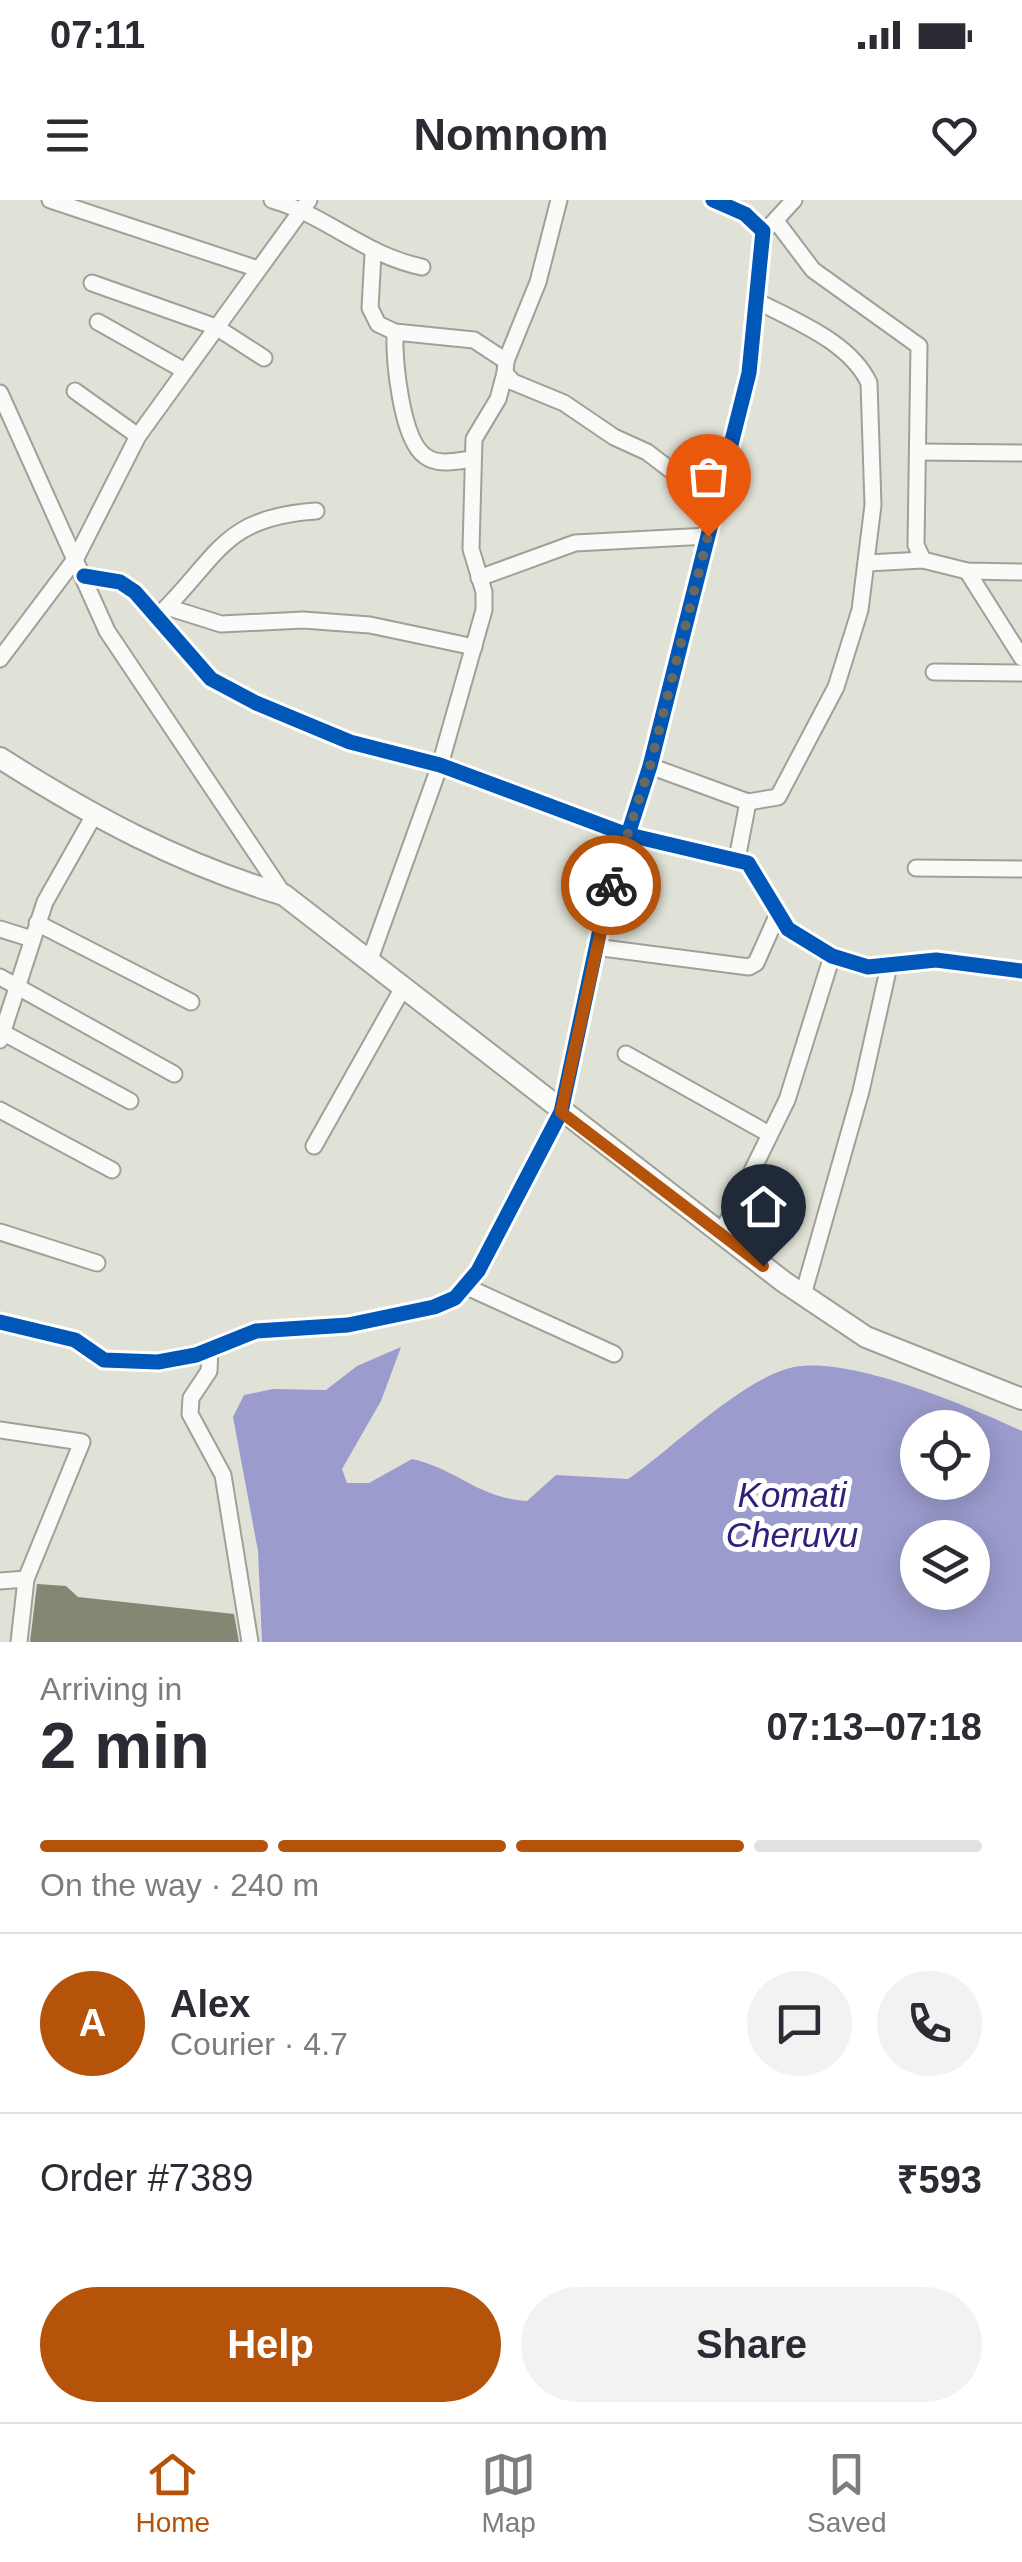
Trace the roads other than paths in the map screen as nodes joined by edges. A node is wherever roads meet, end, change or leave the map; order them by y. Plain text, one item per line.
1 (50, 200) edge
2 (272, 200) edge
3 (559, 200) edge
4 (713, 200) edge
5 (794, 200) edge
6 (306, 205) edge
7 (745, 207) edge
8 (769, 226) junction
9 (374, 254) junction
10 (422, 268) dead end
11 (258, 269) junction
12 (92, 283) dead end
13 (757, 301) junction
14 (98, 322) dead end
15 (216, 328) junction
16 (395, 332) junction
17 (264, 358) dead end
18 (505, 367) junction
19 (185, 370) junction
20 (75, 391) dead end
21 (0, 393) edge
22 (138, 436) junction
23 (918, 452) junction
24 (1022, 453) edge
25 (472, 459) junction
26 (718, 496) junction
27 (316, 511) dead end
28 (708, 536) junction
29 (76, 558) junction
30 (923, 560) junction
31 (867, 563) junction
32 (968, 571) junction
33 (1022, 572) edge
34 (84, 576) junction
35 (479, 578) junction
36 (162, 612) junction
37 (474, 648) junction
38 (2, 650) edge
39 (1022, 658) edge
40 (934, 672) dead end
41 (1022, 673) edge
42 (0, 758) edge
43 (440, 764) junction
44 (650, 766) junction
45 (748, 802) junction
46 (93, 817) junction
47 (624, 834) junction
48 (737, 859) junction
49 (916, 868) dead end
50 (1022, 869) edge
51 (284, 895) junction
52 (777, 916) junction
53 (0, 929) edge
54 (34, 931) junction
55 (595, 947) junction
56 (832, 956) junction
57 (370, 958) junction
58 (890, 966) junction
59 (1022, 971) edge
60 (0, 977) edge
61 (19, 984) junction
62 (404, 986) junction
63 (191, 1002) dead end
64 (1, 1036) edge
65 (626, 1054) dead end
66 (174, 1074) dead end
67 (130, 1101) dead end
68 (0, 1110) edge
69 (561, 1112) junction
70 (769, 1134) junction
71 (314, 1146) dead end
72 (112, 1170) dead end
73 (0, 1232) edge
74 (722, 1232) junction
75 (97, 1262) dead end
76 (467, 1287) junction
77 (803, 1295) junction
78 (0, 1322) edge
79 (210, 1349) junction
80 (614, 1354) dead end
81 (1022, 1399) edge
82 (0, 1430) edge
83 (26, 1579) junction
84 (0, 1581) edge
85 (19, 1642) edge
86 (250, 1642) edge

1 - 11 street
2 - 6 street
3 - 18 street
4 - 7 street
5 - 8 street
6 - 9 street
6 - 11 street
7 - 8 street
8 - 13 street
8 - 23 street
9 - 10 street
9 - 16 street
11 - 15 street
12 - 15 street
13 - 26 street
13 - 31 street
14 - 19 street
15 - 17 street
15 - 19 street
16 - 18 street
16 - 25 street
18 - 25 street
18 - 26 street
19 - 22 street
20 - 22 street
21 - 29 street
22 - 29 street
23 - 24 street
23 - 30 street
25 - 35 street
26 - 28 street
27 - 36 street
28 - 35 street
28 - 44 street
29 - 34 street
29 - 38 street
30 - 31 street
30 - 32 street
31 - 45 street
32 - 33 street
32 - 39 street
34 - 36 street
34 - 51 street
35 - 37 street
36 - 37 street
36 - 43 street
37 - 43 street
40 - 41 street
42 - 46 main road
43 - 47 street
43 - 57 street
44 - 45 street
44 - 47 street
45 - 48 street
46 - 51 main road
46 - 54 street
47 - 48 street
47 - 55 street
48 - 52 street
49 - 50 street
51 - 57 main road
52 - 55 street
52 - 56 street
53 - 54 street
54 - 61 street
54 - 63 street
55 - 69 street
56 - 58 street
56 - 70 street
57 - 62 main road
58 - 59 street
58 - 77 street
60 - 61 street
61 - 64 street
61 - 66 street
62 - 69 main road
62 - 71 street
64 - 67 street
65 - 70 street
68 - 72 street
69 - 74 main road
69 - 76 street
70 - 74 street
73 - 75 street
74 - 77 main road
76 - 79 street
76 - 80 street
77 - 81 main road
78 - 79 street
79 - 86 street
82 - 83 street
83 - 84 street
83 - 85 street

